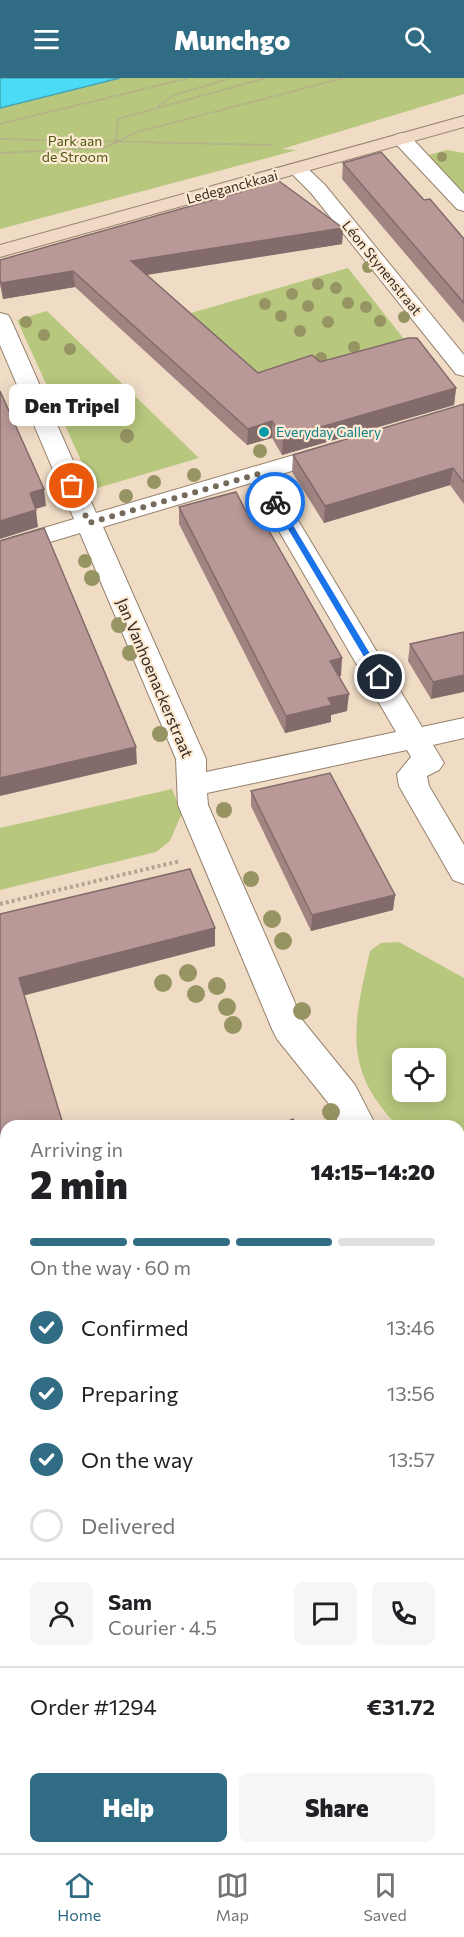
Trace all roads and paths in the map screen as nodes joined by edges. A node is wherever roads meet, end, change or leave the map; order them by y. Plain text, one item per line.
1 (189, 78) edge
2 (231, 78) edge
3 (266, 78) edge
4 (344, 78) edge
5 (156, 108) junction
6 (462, 123) edge
7 (0, 124) edge
8 (0, 139) edge
9 (402, 139) junction
10 (116, 143) junction
11 (277, 145) dead end
12 (0, 153) edge
13 (297, 169) junction
14 (464, 205) edge
15 (0, 251) edge
16 (0, 320) edge
17 (464, 369) edge
18 (359, 443) edge
19 (258, 474) junction
20 (85, 515) junction
21 (0, 549) edge
22 (464, 728) edge
23 (417, 738) junction
24 (191, 786) junction
25 (213, 854) junction
26 (464, 872) edge
27 (0, 904) edge
28 (355, 1120) edge

1 - 7 path
2 - 5 path
3 - 5 path
4 - 10 path
5 - 10 path
6 - 9 street, Ledeganckkaai
8 - 10 path
9 - 13 street, Ledeganckkaai
9 - 14 street
10 - 11 path
10 - 12 path
13 - 15 street, Ledeganckkaai
13 - 17 street, Léon Stynenstraat
16 - 20 street, Jan Vanhoenackerstraat
18 - 19 street
19 - 20 street
19 - 23 street
20 - 21 street
20 - 24 street, Jan Vanhoenackerstraat
22 - 23 street
23 - 24 street
23 - 26 street
24 - 25 street, Jan Vanhoenackerstraat
25 - 27 path
25 - 28 street, Jan Vanhoenackerstraat

